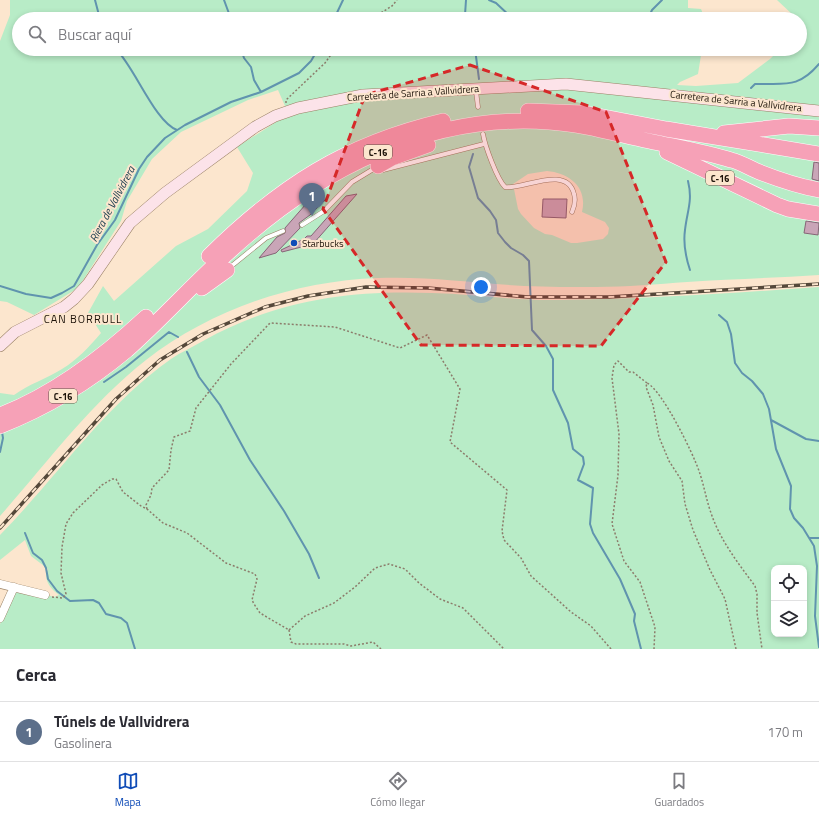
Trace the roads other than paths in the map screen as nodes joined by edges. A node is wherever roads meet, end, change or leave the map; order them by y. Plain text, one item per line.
1 (476, 88) junction
2 (478, 107) dead end
3 (819, 111) edge
4 (819, 128) edge
5 (481, 130) junction
6 (704, 135) junction
7 (622, 136) junction
8 (484, 144) junction
9 (819, 154) edge
10 (378, 166) junction
11 (819, 190) edge
12 (572, 212) dead end
13 (819, 214) edge
14 (302, 225) dead end
15 (283, 231) dead end
16 (227, 270) joint
17 (166, 313) junction
18 (0, 346) edge
19 (30, 407) junction
20 (0, 415) edge
21 (0, 426) edge
22 (0, 584) edge
23 (14, 587) junction
24 (45, 595) road end
25 (0, 618) edge

1 - 2 lane
1 - 3 main road, Carretera de Sarria a Vallvidrera
1 - 18 main road, Carretera de Sarria a Vallvidrera
4 - 6 highway, C-16
5 - 7 highway, C-16
5 - 8 lane
5 - 10 highway
5 - 17 highway, C-16
6 - 9 highway, C-16
6 - 19 highway, C-16
7 - 11 highway, C-16
7 - 13 highway, C-16
8 - 10 lane
8 - 12 lane
10 - 14 lane
15 - 16 lane
16 - 17 highway
17 - 19 highway, C-16
19 - 20 highway, C-16
19 - 21 highway, C-16
22 - 23 street
23 - 24 street
23 - 25 street

